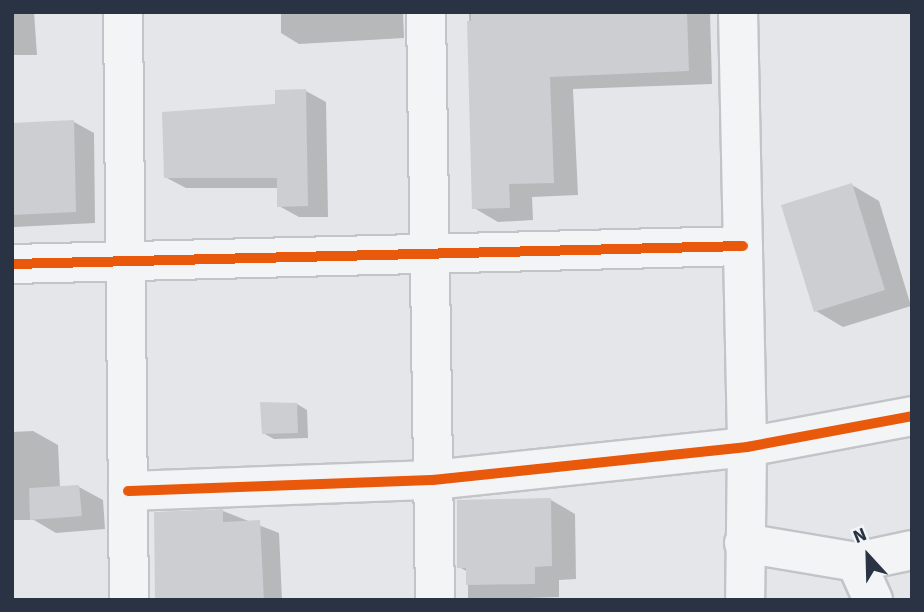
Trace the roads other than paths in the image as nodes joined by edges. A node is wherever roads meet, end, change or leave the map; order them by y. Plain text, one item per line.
1 (123, 12) edge
2 (426, 12) edge
3 (738, 12) edge
4 (744, 246) junction
5 (430, 254) junction
6 (127, 262) junction
7 (12, 264) edge
8 (912, 416) edge
9 (747, 447) junction
10 (433, 480) junction
11 (128, 491) junction
12 (744, 543) junction
13 (912, 550) edge
14 (856, 562) junction
15 (129, 600) edge
16 (435, 600) edge
17 (745, 600) edge
18 (873, 600) edge

1 - 6 street
2 - 5 street
3 - 4 street
4 - 5 street
4 - 9 street
5 - 6 street
5 - 10 street
6 - 7 street
6 - 11 street
8 - 9 street
9 - 10 street
9 - 12 street
10 - 11 street
10 - 16 street
11 - 15 street
12 - 14 street
12 - 17 street
13 - 14 street
14 - 18 street

